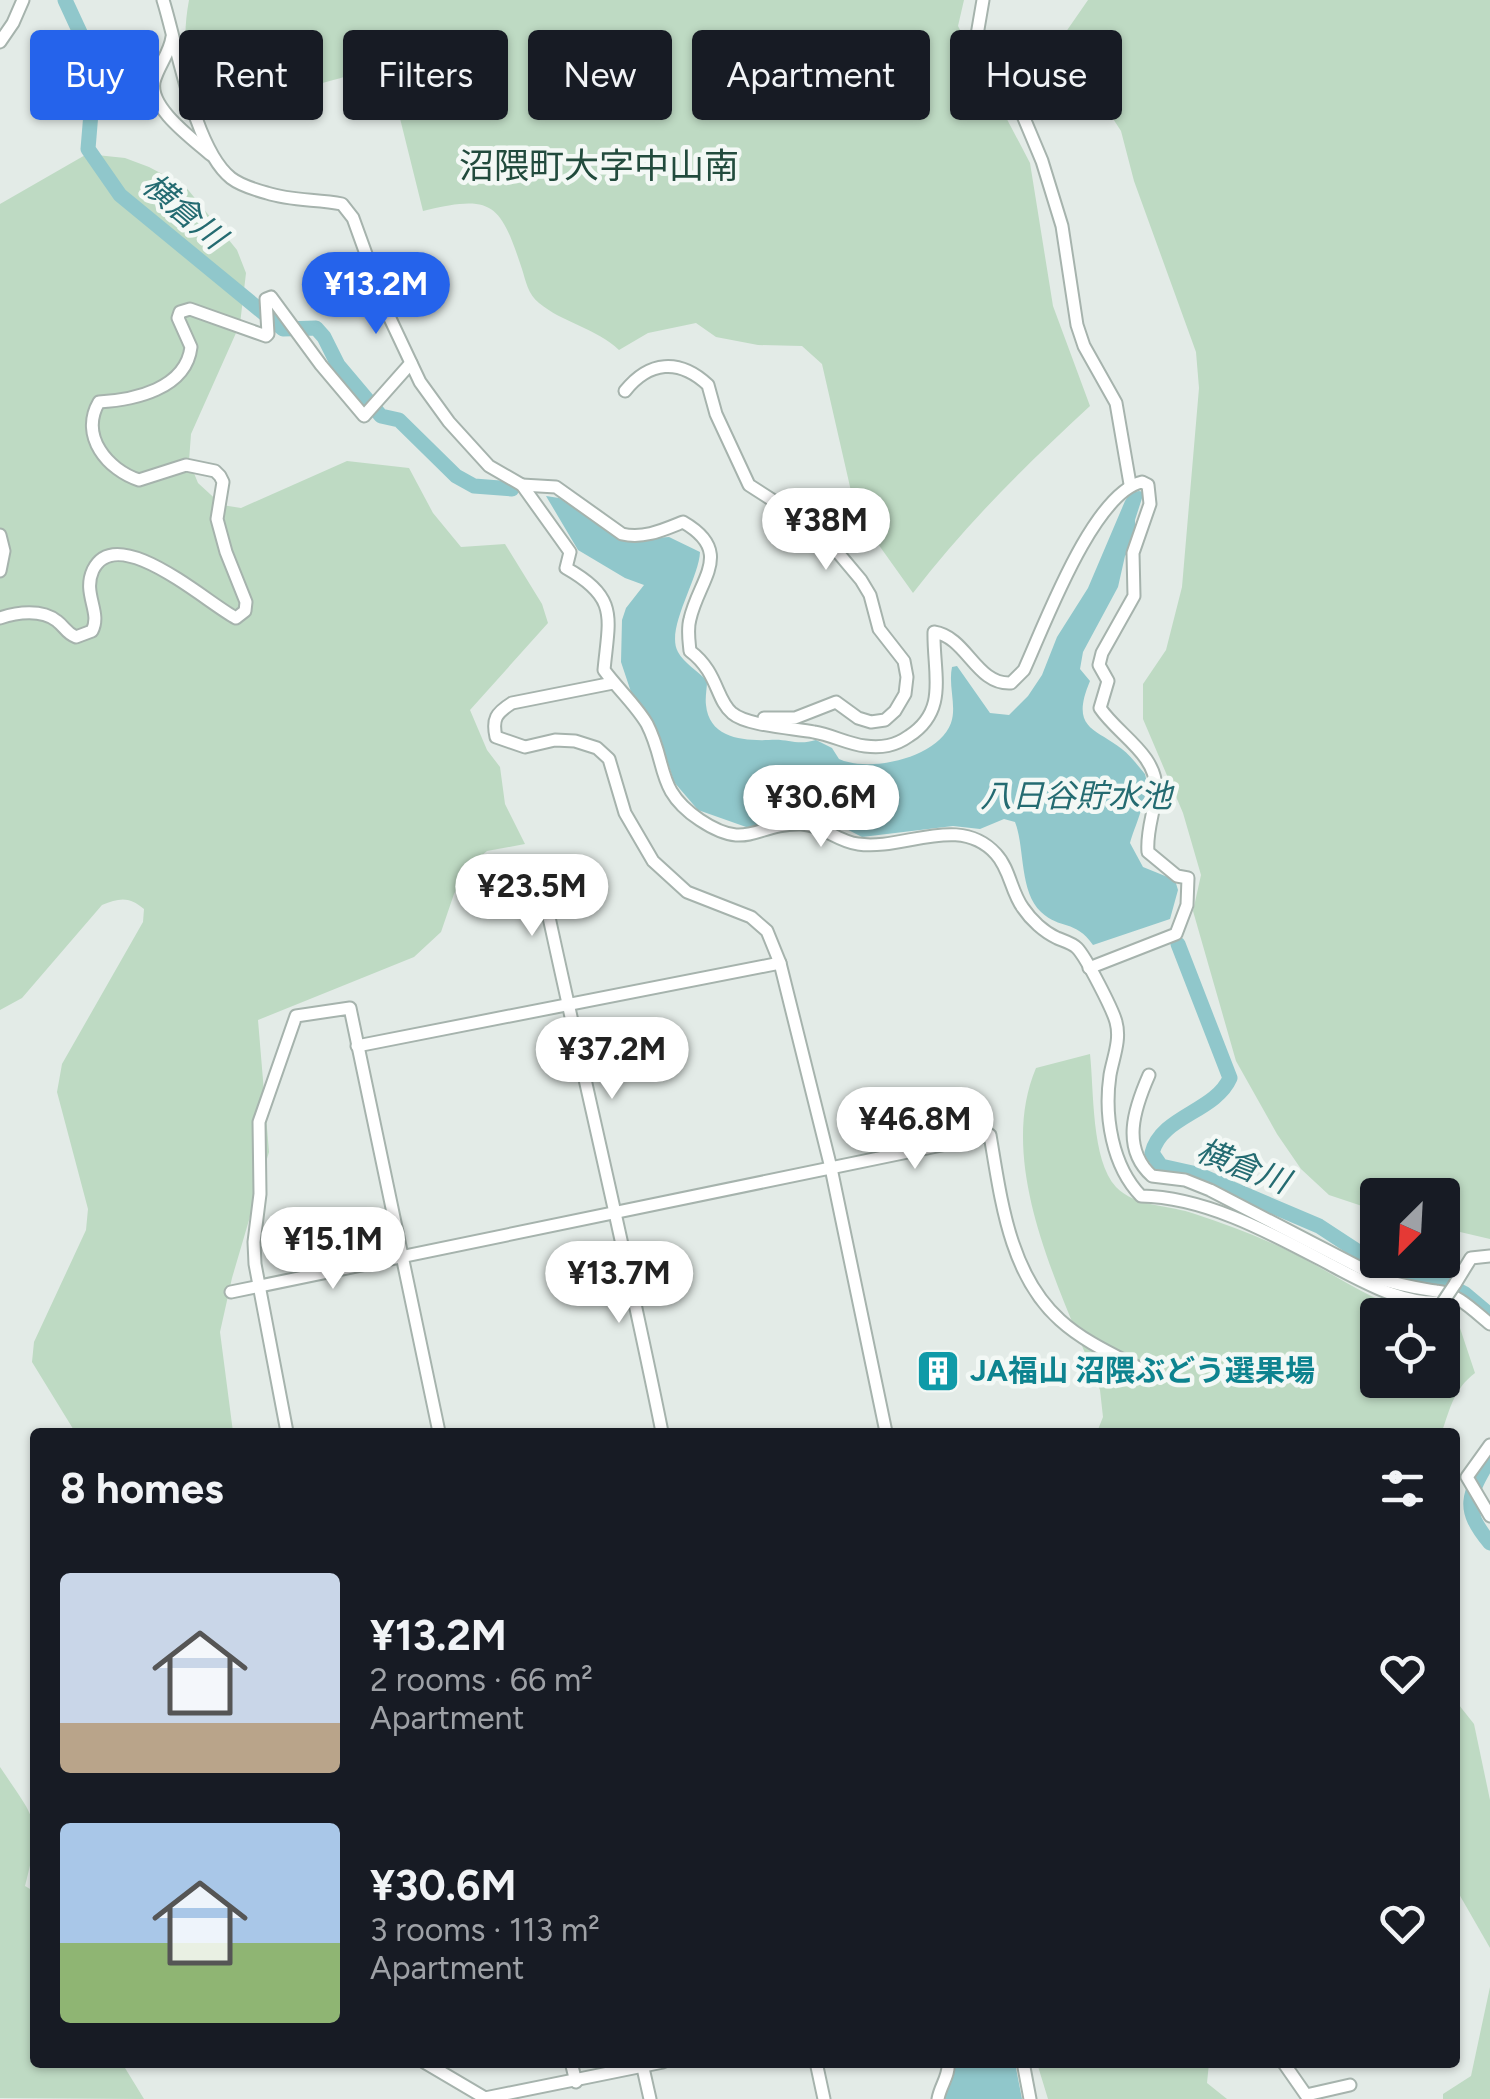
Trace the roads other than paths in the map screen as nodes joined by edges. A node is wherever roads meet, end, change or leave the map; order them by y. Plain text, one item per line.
1 (23, 0) edge
2 (163, 0) edge
3 (983, 0) edge
4 (172, 36) junction
5 (0, 42) edge
6 (218, 161) junction
7 (411, 363) junction
8 (625, 391) dead end
9 (1130, 484) junction
10 (522, 485) junction
11 (0, 535) edge
12 (0, 571) edge
13 (0, 618) edge
14 (613, 682) junction
15 (745, 719) junction
16 (538, 866) dead end
17 (780, 962) junction
18 (1089, 968) junction
19 (567, 1003) junction
20 (356, 1046) junction
21 (1149, 1075) dead end
22 (831, 1168) junction
23 (617, 1211) junction
24 (1490, 1256) edge
25 (402, 1257) junction
26 (258, 1286) junction
27 (231, 1292) dead end
28 (1490, 1324) edge
29 (1139, 1368) dead end
30 (287, 1428) edge
31 (438, 1428) edge
32 (661, 1428) edge
33 (885, 1428) edge
34 (1490, 1445) edge
35 (1490, 1516) edge
36 (434, 2068) edge
37 (573, 2068) edge
38 (643, 2068) joint
39 (817, 2068) edge
40 (949, 2068) edge
41 (1023, 2068) edge
42 (1288, 2068) edge
43 (576, 2082) junction
44 (1350, 2085) dead end
45 (485, 2099) edge
46 (650, 2099) edge
47 (824, 2099) edge
48 (938, 2099) edge
49 (1030, 2099) edge

1 - 5 street
2 - 4 street
3 - 9 street
4 - 6 street
4 - 6 street
6 - 7 street
7 - 10 street
7 - 13 street
8 - 15 street
9 - 15 street
9 - 18 street
10 - 14 street
10 - 15 street
11 - 12 street
14 - 17 street
14 - 18 street
16 - 19 street
17 - 19 street
17 - 22 street
18 - 24 street, bridge
19 - 20 street
19 - 23 street
20 - 25 street
20 - 26 street
21 - 28 street
22 - 23 street
22 - 29 street
22 - 33 street
23 - 25 street
23 - 32 street
25 - 26 street
25 - 31 street
26 - 27 street
26 - 30 street
34 - 35 street
36 - 45 street
37 - 43 street
38 - 43 street
38 - 46 street
39 - 47 street
40 - 48 street
41 - 49 street
42 - 44 street
43 - 45 street

